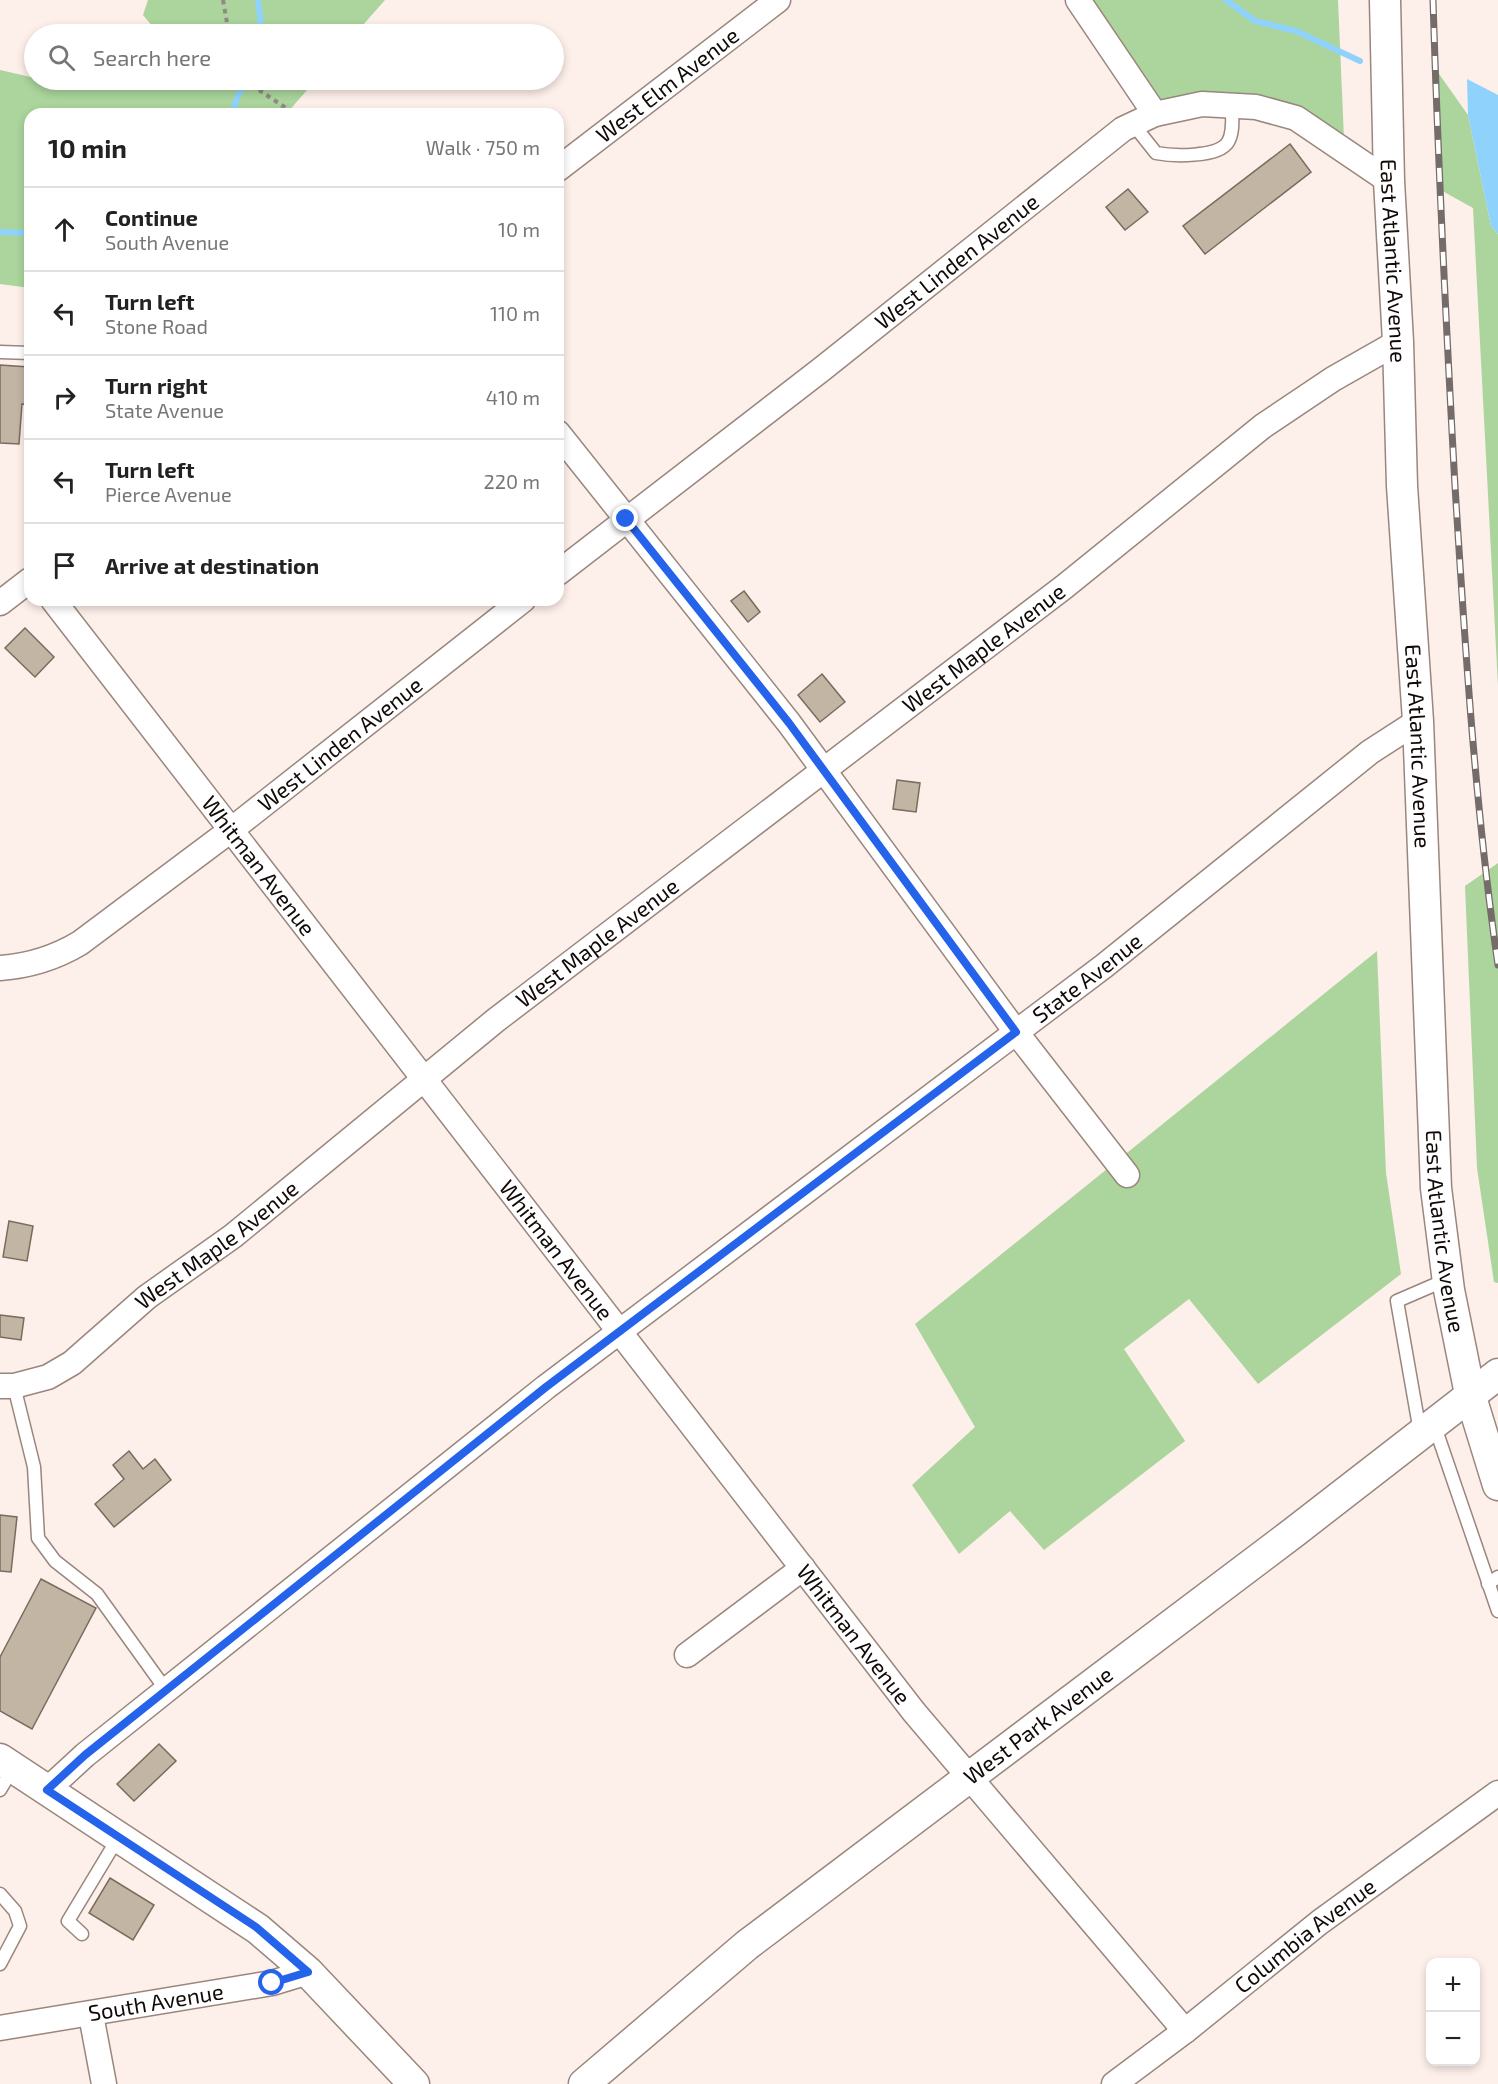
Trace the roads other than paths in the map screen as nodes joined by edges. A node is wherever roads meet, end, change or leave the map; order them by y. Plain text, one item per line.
1 (778, 0) edge
2 (1078, 0) edge
3 (1385, 0) edge
4 (1232, 105) junction
5 (1144, 119) junction
6 (564, 165) edge
7 (1389, 181) junction
8 (1398, 342) junction
9 (0, 352) edge
10 (24, 353) edge
11 (564, 441) edge
12 (626, 519) junction
13 (564, 568) edge
14 (24, 585) edge
15 (0, 603) edge
16 (57, 606) edge
17 (515, 606) edge
18 (1418, 721) junction
19 (823, 770) junction
20 (231, 830) junction
21 (0, 968) edge
22 (1016, 1032) junction
23 (424, 1079) junction
24 (1127, 1175) dead end
25 (1448, 1279) junction
26 (620, 1331) junction
27 (1498, 1374) edge
28 (7, 1386) edge
29 (1470, 1394) junction
30 (1427, 1428) junction
31 (1498, 1485) edge
32 (803, 1568) junction
33 (1493, 1580) edge
34 (1498, 1611) edge
35 (687, 1655) dead end
36 (166, 1690) junction
37 (4, 1772) edge
38 (970, 1778) junction
39 (47, 1790) junction
40 (1498, 1793) edge
41 (119, 1837) junction
42 (0, 1894) edge
43 (82, 1935) dead end
44 (0, 1964) edge
45 (308, 1972) junction
46 (91, 2015) junction
47 (0, 2028) edge
48 (1185, 2031) junction
49 (104, 2084) edge
50 (414, 2084) edge
51 (584, 2084) edge
52 (1114, 2084) edge

1 - 6 street, West Elm Avenue
2 - 5 street
3 - 7 street, East Atlantic Avenue
4 - 5 street, West Linden Avenue
4 - 5 lane
4 - 7 street, West Linden Avenue
5 - 12 street, West Linden Avenue
7 - 8 street, East Atlantic Avenue
8 - 18 street, East Atlantic Avenue
8 - 19 street, West Maple Avenue
9 - 10 lane
11 - 12 street
12 - 13 street, West Linden Avenue
12 - 19 street
14 - 15 street
16 - 20 street, Whitman Avenue
17 - 20 street, West Linden Avenue
18 - 22 street, State Avenue
18 - 25 street, East Atlantic Avenue
19 - 22 street
19 - 23 street, West Maple Avenue
20 - 21 street, West Linden Avenue
20 - 23 street, Whitman Avenue
22 - 24 street
22 - 26 street, State Avenue
23 - 26 street, Whitman Avenue
23 - 28 street, West Maple Avenue
25 - 29 street, East Atlantic Avenue
25 - 30 lane
26 - 32 street, Whitman Avenue
26 - 36 street, State Avenue
27 - 29 street, West Park Avenue
28 - 36 lane
29 - 30 street, West Park Avenue
29 - 31 street, East Atlantic Avenue
30 - 33 lane
30 - 38 street, West Park Avenue
32 - 35 street
32 - 38 street, Whitman Avenue
33 - 34 lane
36 - 39 street, State Avenue
37 - 39 street
38 - 48 street, Whitman Avenue
38 - 51 street, West Park Avenue
39 - 41 street
40 - 48 street, Columbia Avenue
41 - 43 lane
41 - 45 street
42 - 44 lane
45 - 46 street, South Avenue
45 - 50 street
46 - 47 street, South Avenue
46 - 49 street
48 - 52 street, Columbia Avenue

